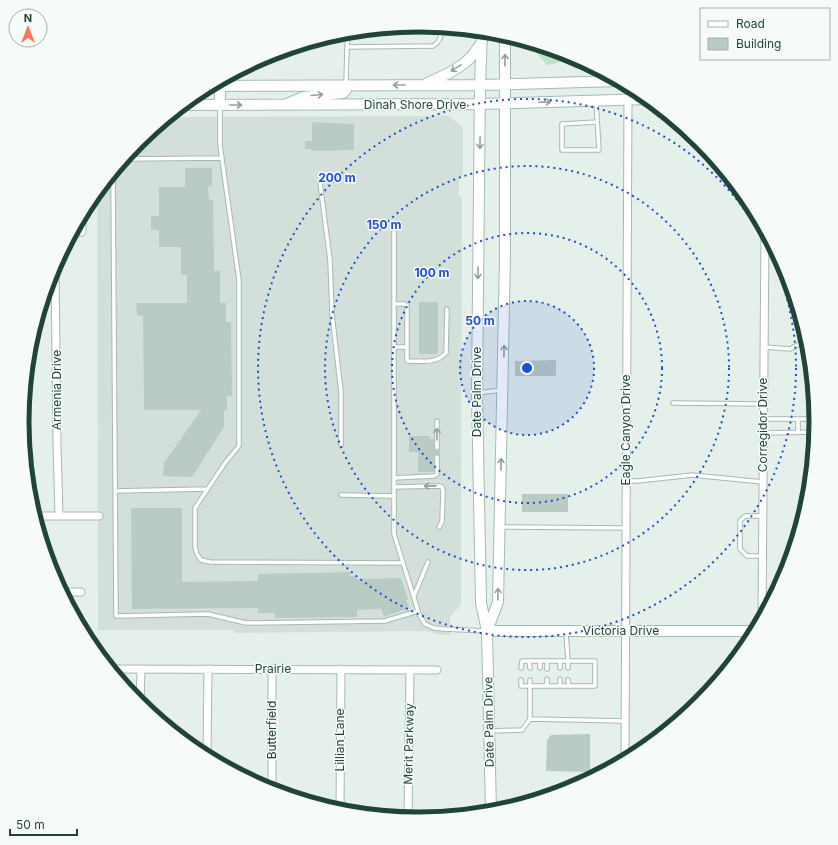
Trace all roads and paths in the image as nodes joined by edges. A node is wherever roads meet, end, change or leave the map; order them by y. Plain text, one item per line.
1 (441, 33) edge
2 (482, 37) edge
3 (347, 39) edge
4 (506, 43) edge
5 (347, 46) junction
6 (607, 81) edge
7 (505, 84) junction
8 (346, 85) junction
9 (422, 85) junction
10 (480, 85) junction
11 (222, 86) edge
12 (216, 90) edge
13 (628, 99) junction
14 (637, 99) edge
15 (596, 100) junction
16 (480, 104) junction
17 (506, 104) junction
18 (193, 105) edge
19 (220, 105) junction
20 (284, 105) junction
21 (598, 122) junction
22 (222, 158) junction
23 (132, 159) edge
24 (113, 181) edge
25 (320, 183) dead end
26 (82, 226) edge
27 (78, 232) edge
28 (394, 232) dead end
29 (765, 242) edge
30 (55, 283) edge
31 (394, 304) junction
32 (447, 309) dead end
33 (801, 343) edge
34 (394, 347) junction
35 (407, 347) junction
36 (764, 347) junction
37 (503, 390) junction
38 (477, 393) junction
39 (673, 403) dead end
40 (764, 404) junction
41 (764, 419) junction
42 (798, 419) junction
43 (809, 420) edge
44 (437, 421) dead end
45 (809, 432) edge
46 (763, 433) junction
47 (798, 433) junction
48 (341, 445) dead end
49 (437, 448) dead end
50 (437, 457) dead end
51 (394, 478) junction
52 (626, 481) junction
53 (763, 482) junction
54 (394, 487) junction
55 (207, 489) junction
56 (115, 491) junction
57 (342, 495) dead end
58 (394, 496) junction
59 (40, 516) edge
60 (59, 516) junction
61 (99, 516) dead end
62 (763, 516) junction
63 (439, 527) dead end
64 (500, 527) junction
65 (626, 528) junction
66 (763, 556) junction
67 (428, 562) dead end
68 (402, 563) junction
69 (68, 592) edge
70 (81, 592) dead end
71 (414, 596) junction
72 (762, 608) edge
73 (418, 610) junction
74 (487, 631) junction
75 (566, 631) junction
76 (625, 631) junction
77 (748, 631) edge
78 (530, 661) junction
79 (540, 661) junction
80 (548, 661) junction
81 (560, 661) junction
82 (568, 661) junction
83 (521, 668) dead end
84 (530, 668) dead end
85 (540, 668) dead end
86 (560, 668) dead end
87 (568, 668) dead end
88 (117, 669) edge
89 (141, 669) junction
90 (208, 669) junction
91 (272, 669) junction
92 (341, 669) junction
93 (547, 669) dead end
94 (410, 670) junction
95 (437, 670) dead end
96 (547, 679) dead end
97 (560, 679) dead end
98 (521, 680) dead end
99 (530, 680) dead end
100 (540, 680) dead end
101 (568, 680) dead end
102 (530, 686) junction
103 (540, 686) junction
104 (547, 686) junction
105 (560, 686) junction
106 (569, 686) junction
107 (140, 695) edge
108 (530, 719) junction
109 (625, 721) junction
110 (489, 731) junction
111 (207, 750) edge
112 (625, 754) edge
113 (272, 784) edge
114 (340, 804) edge
115 (491, 806) edge
116 (408, 812) edge

1 - 5 lane
2 -> 9 main road
2 - 10 main road, Date Palm Drive
3 - 5 lane
7 -> 4 main road, Date Palm Drive
5 - 8 lane
6 - 7 main road, Dinah Shore Drive
7 - 10 main road, Dinah Shore Drive
7 - 17 main road, Date Palm Drive
9 -> 8 main road, Dinah Shore Drive
8 - 11 main road, Dinah Shore Drive
20 -> 8 main road
9 - 10 main road, Dinah Shore Drive
10 - 16 main road, Date Palm Drive
12 - 19 main road
13 - 14 main road, Dinah Shore Drive
13 - 15 main road, Dinah Shore Drive
13 - 52 street, Eagle Canyon Drive
17 -> 15 main road, Dinah Shore Drive
15 - 21 lane
16 - 17 main road, Dinah Shore Drive
16 - 20 main road, Dinah Shore Drive
16 -> 38 main road, Date Palm Drive
37 -> 17 main road, Date Palm Drive
18 - 19 main road, Dinah Shore Drive
19 -> 20 main road, Dinah Shore Drive
19 - 22 lane
21 - 21 lane
22 - 23 lane
22 - 55 lane
24 - 56 lane
25 - 48 lane
26 - 27 street
28 - 31 lane
29 - 36 street, Corregidor Drive
30 - 60 street, Armenia Drive
31 - 34 lane
31 - 35 lane
32 - 35 lane
33 - 36 lane
34 - 35 lane
34 - 51 lane
36 - 40 street, Corregidor Drive
37 - 38 lane
64 -> 37 main road, Date Palm Drive
38 - 74 main road, Date Palm Drive
39 - 40 lane
40 - 41 street, Corregidor Drive
41 - 42 lane
41 - 46 street, Corregidor Drive
42 - 43 lane
42 - 47 lane
49 -> 44 lane
45 - 47 lane
46 - 47 lane
46 - 53 street, Corregidor Drive
50 - 51 lane
51 - 54 lane
52 - 53 lane
52 - 65 street, Eagle Canyon Drive
53 - 62 street, Corregidor Drive
54 - 58 lane
63 -> 54 lane
55 - 56 lane
55 - 68 lane
56 - 73 lane
57 - 58 lane
58 - 68 lane
59 - 60 street
60 - 61 street
62 - 66 street, Corregidor Drive
62 - 66 lane
64 - 65 lane
74 -> 64 main road, Date Palm Drive
65 - 76 street, Eagle Canyon Drive
66 - 72 street, Corregidor Drive
67 - 71 lane
68 - 71 lane
69 - 70 street
71 - 73 lane
73 - 74 lane
74 - 75 main road, Victoria Drive
74 - 110 main road, Date Palm Drive
75 - 76 main road, Victoria Drive
75 - 82 lane
76 - 77 main road, Victoria Drive
76 - 109 street, Eagle Canyon Drive
78 - 79 lane
78 - 83 lane
78 - 84 lane
79 - 80 lane
79 - 85 lane
80 - 81 lane
80 - 93 lane
81 - 82 lane
81 - 86 lane
82 - 87 lane
82 - 106 lane
88 - 89 street, Prairie
89 - 90 street, Prairie
89 - 107 street
90 - 91 street, Prairie
90 - 111 street
91 - 92 street, Prairie
91 - 113 street, Butterfield
92 - 94 street, Prairie
92 - 114 street, Lillian Lane
94 - 95 street, Prairie
94 - 116 street, Merit Parkway
96 - 104 lane
97 - 105 lane
98 - 102 lane
99 - 102 lane
100 - 103 lane
101 - 106 lane
102 - 103 lane
102 - 108 lane
103 - 104 lane
104 - 105 lane
105 - 106 lane
108 - 109 lane
108 - 110 lane
109 - 112 street, Eagle Canyon Drive
110 - 115 main road, Date Palm Drive

